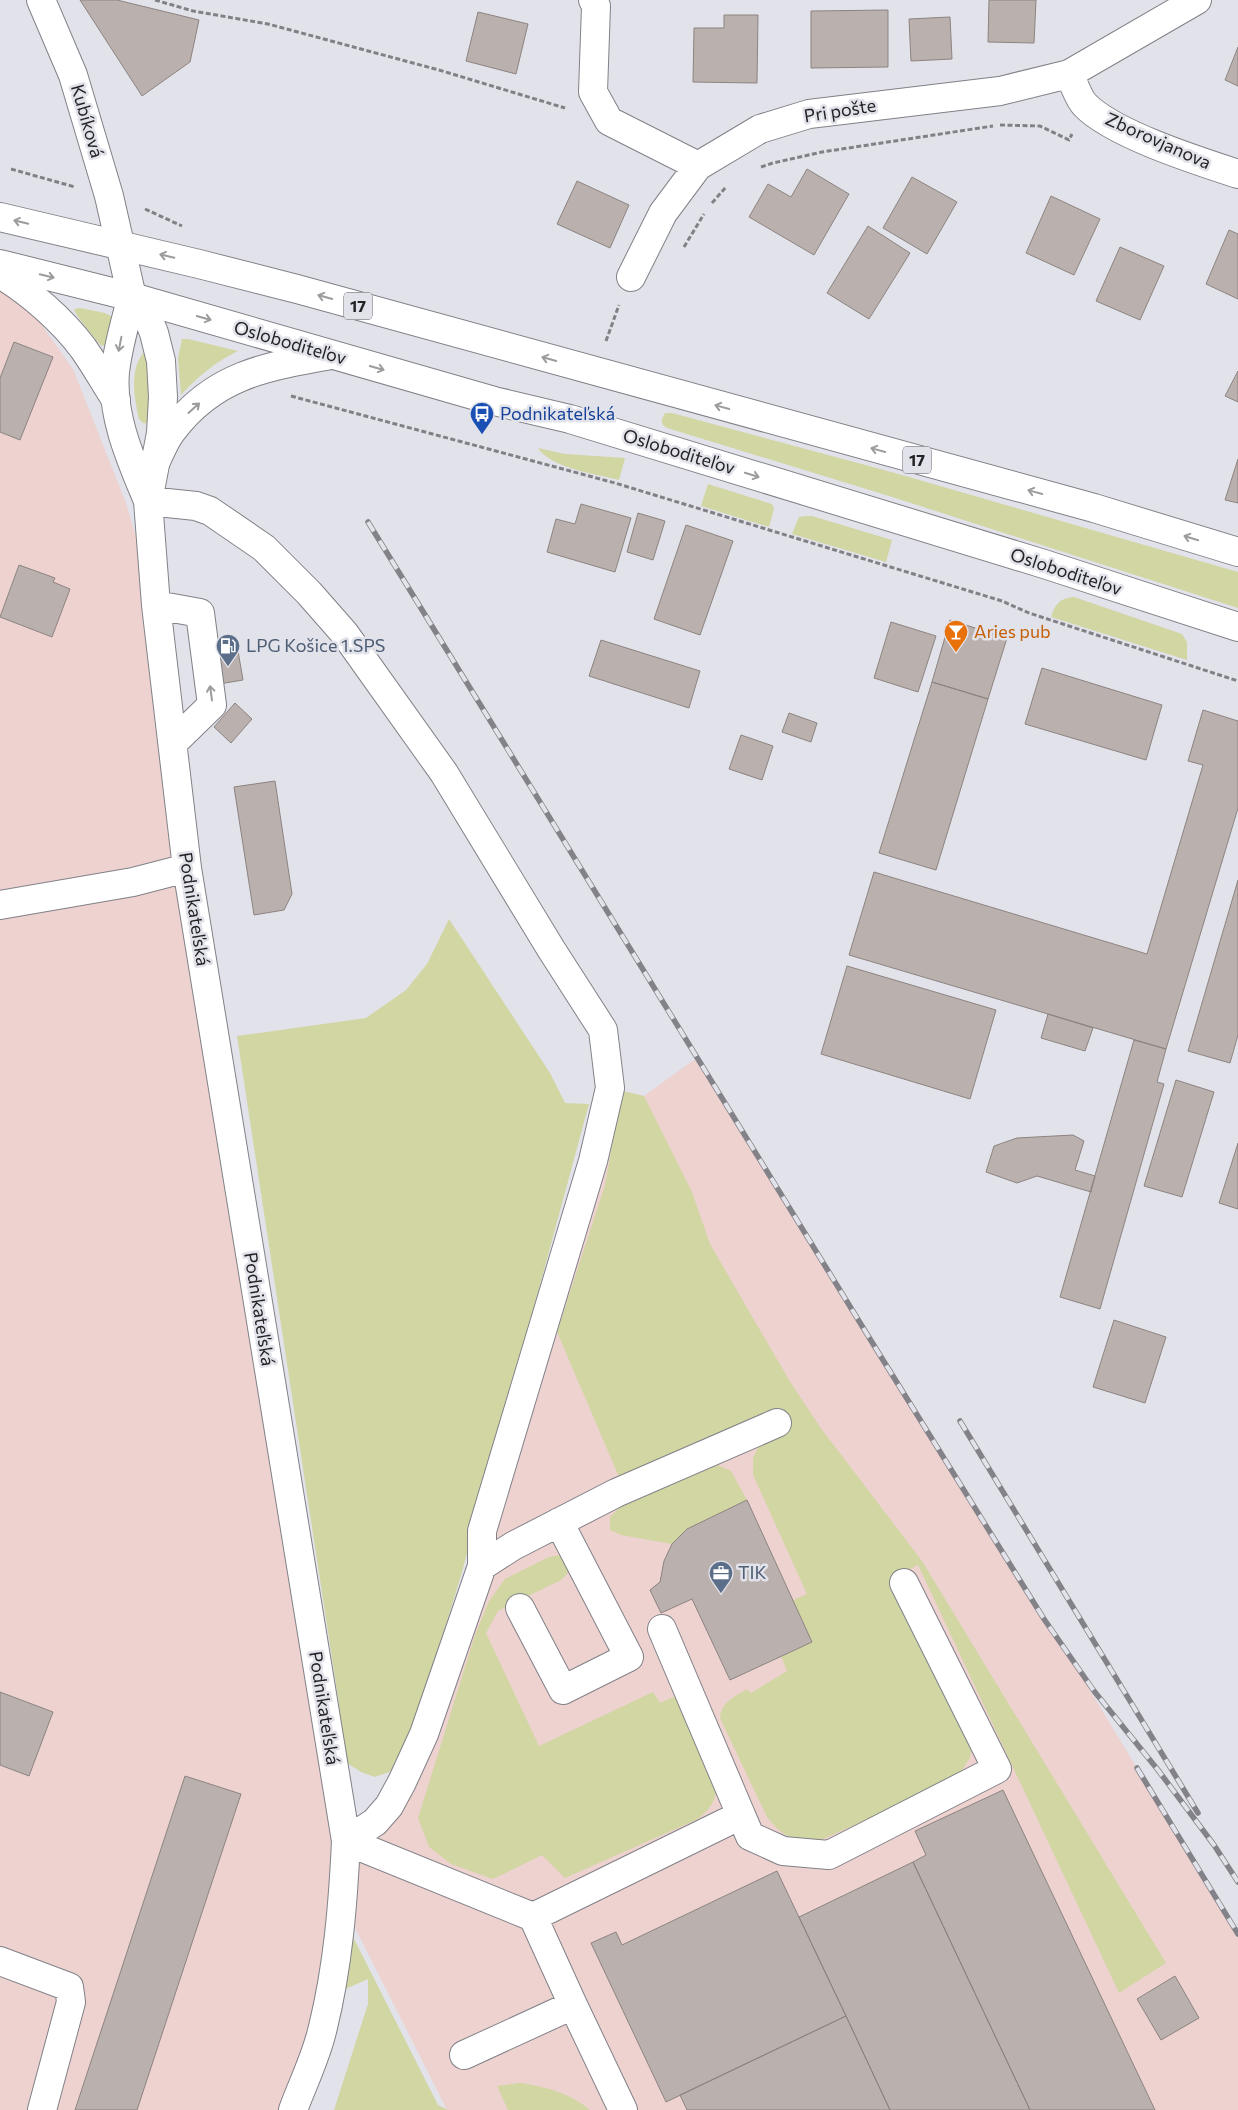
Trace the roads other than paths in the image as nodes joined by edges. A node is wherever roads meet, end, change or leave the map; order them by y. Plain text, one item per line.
1 (41, 0) edge
2 (594, 0) edge
3 (1198, 0) edge
4 (1070, 74) junction
5 (698, 166) junction
6 (1238, 174) edge
7 (0, 217) edge
8 (120, 245) junction
9 (0, 264) edge
10 (0, 274) edge
11 (631, 277) dead end
12 (132, 297) junction
13 (332, 355) junction
14 (116, 400) junction
15 (156, 461) junction
16 (148, 501) junction
17 (1238, 552) edge
18 (156, 605) junction
19 (1238, 627) edge
20 (173, 742) junction
21 (187, 868) junction
22 (0, 905) edge
23 (777, 1423) dead end
24 (559, 1522) junction
25 (482, 1566) junction
26 (904, 1583) dead end
27 (520, 1608) dead end
28 (662, 1629) dead end
29 (741, 1815) junction
30 (346, 1841) junction
31 (533, 1917) junction
32 (0, 1961) edge
33 (573, 2006) junction
34 (464, 2055) dead end
35 (42, 2110) edge
36 (293, 2110) edge
37 (623, 2110) edge

1 - 8 street, Kubíková
2 - 5 street
3 - 4 street, Pri pošte
4 - 5 street, Pri pošte
4 - 6 street, Zborovjanova
5 - 11 street
8 -> 7 street, 17
8 - 12 street, Kubíková
17 -> 8 street, 17
9 -> 12 street, Osloboditeľov
10 - 14 street
12 -> 13 street, Osloboditeľov
12 -> 14 street
12 - 15 street
15 -> 13 street
13 -> 19 street, Osloboditeľov
14 - 16 street
15 - 16 street
16 - 18 street, Podnikateľská
16 - 25 street
18 - 20 street, Podnikateľská
20 -> 18 street
20 - 21 street, Podnikateľská
21 - 22 street
21 - 30 street, Podnikateľská
23 - 24 street
24 - 25 street
24 - 27 street
25 - 30 street
26 - 29 street
28 - 29 street
29 - 31 street
30 - 31 street
30 - 36 street, Podnikateľská
31 - 33 street
32 - 35 street
33 - 34 street
33 - 37 street

